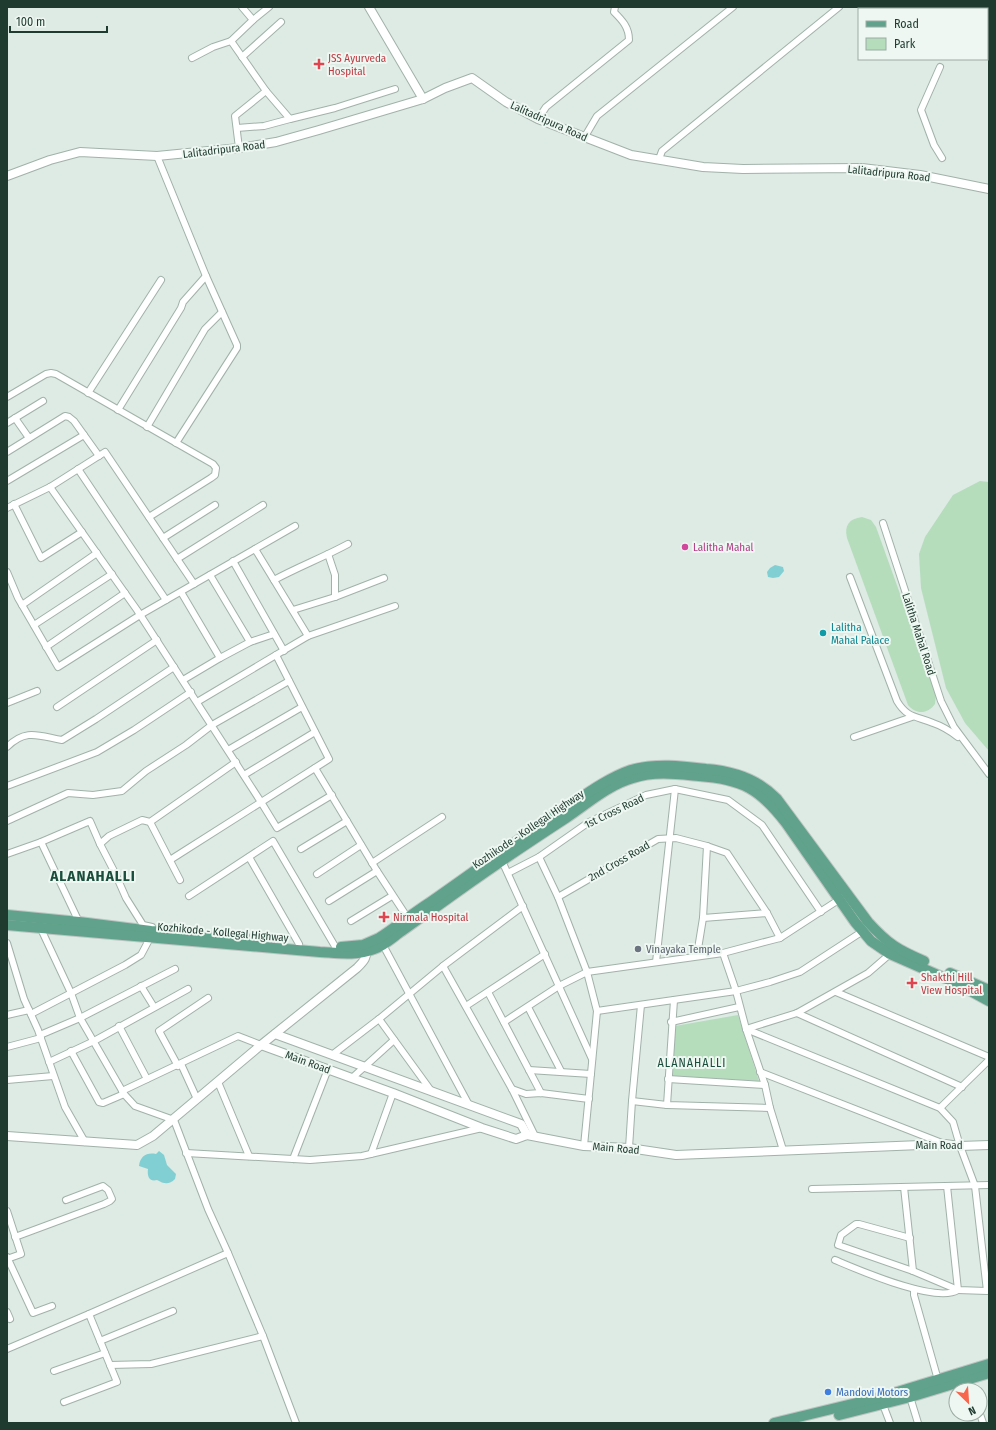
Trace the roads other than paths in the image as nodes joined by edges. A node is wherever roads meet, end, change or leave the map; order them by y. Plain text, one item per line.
1 (242, 7) edge
2 (269, 7) edge
3 (369, 7) edge
4 (615, 7) edge
5 (733, 7) edge
6 (839, 7) edge
7 (253, 20) junction
8 (281, 22) dead end
9 (231, 41) junction
10 (242, 57) junction
11 (192, 58) dead end
12 (940, 67) dead end
13 (395, 89) dead end
14 (266, 91) junction
15 (423, 99) junction
16 (290, 119) junction
17 (538, 119) junction
18 (237, 128) junction
19 (584, 138) junction
20 (239, 148) junction
21 (157, 156) junction
22 (942, 158) dead end
23 (659, 159) junction
24 (7, 176) edge
25 (989, 188) edge
26 (206, 276) junction
27 (161, 280) dead end
28 (222, 312) junction
29 (88, 392) junction
30 (7, 397) edge
31 (43, 400) dead end
32 (118, 410) junction
33 (15, 418) junction
34 (7, 423) edge
35 (147, 427) junction
36 (84, 435) junction
37 (29, 438) junction
38 (176, 443) junction
39 (7, 452) edge
40 (99, 456) junction
41 (78, 469) junction
42 (7, 481) edge
43 (50, 487) junction
44 (14, 504) junction
45 (215, 505) dead end
46 (263, 505) dead end
47 (7, 508) edge
48 (149, 517) junction
49 (883, 523) dead end
50 (295, 526) dead end
51 (82, 532) junction
52 (163, 538) junction
53 (348, 544) dead end
54 (255, 549) junction
55 (97, 553) junction
56 (328, 554) junction
57 (177, 559) junction
58 (233, 561) junction
59 (7, 572) edge
60 (112, 574) junction
61 (210, 575) junction
62 (850, 577) dead end
63 (384, 578) dead end
64 (274, 580) junction
65 (194, 584) junction
66 (180, 592) junction
67 (125, 593) junction
68 (335, 597) junction
69 (166, 600) junction
70 (22, 605) junction
71 (395, 606) dead end
72 (293, 610) junction
73 (140, 615) junction
74 (34, 625) junction
75 (274, 634) junction
76 (308, 636) junction
77 (157, 640) junction
78 (250, 642) junction
79 (46, 647) junction
80 (284, 651) junction
81 (276, 655) junction
82 (220, 658) junction
83 (174, 666) junction
84 (183, 680) junction
85 (289, 681) junction
86 (37, 691) dead end
87 (191, 692) junction
88 (197, 702) junction
89 (7, 703) edge
90 (57, 707) dead end
91 (302, 707) junction
92 (912, 717) junction
93 (212, 725) junction
94 (315, 732) junction
95 (854, 737) dead end
96 (964, 742) junction
97 (7, 747) edge
98 (228, 750) junction
99 (236, 762) junction
100 (315, 768) junction
101 (244, 774) junction
102 (989, 774) edge
103 (7, 786) edge
104 (675, 789) junction
105 (332, 795) junction
106 (261, 802) junction
107 (442, 817) dead end
108 (7, 821) edge
109 (347, 821) junction
110 (150, 822) junction
111 (277, 828) junction
112 (669, 838) junction
113 (273, 841) junction
114 (41, 842) junction
115 (100, 844) junction
116 (361, 845) junction
117 (707, 846) junction
118 (301, 849) dead end
119 (8, 851) edge
120 (249, 858) junction
121 (539, 858) junction
122 (170, 860) junction
123 (502, 861) junction
124 (372, 862) junction
125 (377, 871) junction
126 (508, 873) junction
127 (316, 874) dead end
128 (180, 880) dead end
129 (189, 896) dead end
130 (392, 896) junction
131 (558, 897) junction
132 (840, 900) junction
133 (329, 901) dead end
134 (523, 906) junction
135 (767, 912) junction
136 (821, 912) junction
137 (7, 915) edge
138 (703, 918) junction
139 (351, 921) dead end
140 (410, 921) junction
141 (79, 922) junction
142 (7, 925) edge
143 (41, 929) junction
144 (863, 931) junction
145 (151, 935) junction
146 (780, 938) junction
147 (7, 943) edge
148 (298, 944) junction
149 (383, 945) junction
150 (366, 948) junction
151 (337, 951) junction
152 (723, 953) junction
153 (544, 954) junction
154 (890, 954) junction
155 (697, 955) junction
156 (915, 961) junction
157 (656, 962) junction
158 (443, 966) junction
159 (175, 969) dead end
160 (588, 972) junction
161 (141, 986) junction
162 (559, 986) junction
163 (188, 989) dead end
164 (989, 990) edge
165 (736, 991) junction
166 (488, 992) junction
167 (836, 992) junction
168 (71, 993) junction
169 (410, 993) junction
170 (208, 998) dead end
171 (674, 1000) junction
172 (989, 1000) edge
173 (641, 1005) junction
174 (466, 1006) junction
175 (154, 1007) junction
176 (528, 1007) junction
177 (739, 1007) junction
178 (597, 1011) junction
179 (30, 1012) junction
180 (796, 1013) junction
181 (7, 1015) edge
182 (80, 1018) junction
183 (379, 1019) junction
184 (504, 1022) junction
185 (672, 1022) junction
186 (119, 1026) junction
187 (746, 1030) junction
188 (275, 1034) junction
189 (40, 1036) junction
190 (394, 1040) junction
191 (94, 1041) junction
192 (261, 1044) junction
193 (7, 1047) edge
194 (71, 1051) junction
195 (332, 1055) junction
196 (989, 1058) edge
197 (592, 1061) junction
198 (49, 1062) junction
199 (179, 1065) junction
200 (364, 1067) junction
201 (328, 1069) junction
202 (529, 1070) junction
203 (561, 1071) junction
204 (760, 1072) junction
205 (591, 1074) junction
206 (54, 1076) junction
207 (352, 1078) junction
208 (147, 1079) junction
209 (668, 1079) junction
210 (7, 1080) edge
211 (218, 1082) junction
212 (764, 1085) junction
213 (962, 1087) junction
214 (512, 1089) junction
215 (123, 1092) junction
216 (432, 1092) junction
217 (541, 1092) junction
218 (393, 1093) junction
219 (197, 1099) junction
220 (589, 1099) junction
221 (632, 1101) junction
222 (469, 1105) junction
223 (667, 1105) junction
224 (770, 1108) junction
225 (940, 1108) junction
226 (174, 1120) junction
227 (482, 1128) junction
228 (7, 1136) edge
229 (531, 1136) junction
230 (85, 1142) junction
231 (945, 1144) junction
232 (989, 1145) edge
233 (584, 1146) junction
234 (960, 1146) junction
235 (629, 1148) junction
236 (783, 1150) junction
237 (186, 1153) junction
238 (371, 1154) junction
239 (249, 1156) junction
240 (293, 1158) junction
241 (989, 1185) edge
242 (947, 1186) junction
243 (975, 1186) junction
244 (904, 1187) junction
245 (812, 1188) dead end
246 (66, 1200) dead end
247 (7, 1211) edge
248 (15, 1237) junction
249 (910, 1238) junction
250 (228, 1253) junction
251 (7, 1258) edge
252 (835, 1260) dead end
253 (913, 1271) junction
254 (914, 1289) junction
255 (958, 1290) junction
256 (52, 1306) dead end
257 (173, 1311) dead end
258 (7, 1312) edge
259 (89, 1314) junction
260 (10, 1319) dead end
261 (263, 1336) junction
262 (100, 1341) junction
263 (7, 1348) edge
264 (105, 1353) junction
265 (989, 1364) edge
266 (110, 1366) junction
267 (54, 1371) dead end
268 (989, 1373) edge
269 (967, 1379) junction
270 (938, 1380) junction
271 (968, 1382) edge
272 (910, 1397) junction
273 (882, 1400) junction
274 (64, 1402) dead end
275 (820, 1416) junction
276 (296, 1423) edge
277 (774, 1423) edge
278 (804, 1423) edge
279 (890, 1423) edge
280 (918, 1423) edge

1 - 7 street
2 - 7 street
3 - 15 street
4 - 17 street
5 - 19 street
6 - 23 street
7 - 9 street
8 - 10 street
9 - 10 street
9 - 11 street
10 - 14 street
12 - 22 street
13 - 16 street
14 - 16 street
14 - 18 street
15 - 17 street, Lalitadripura Road
15 - 20 street, Lalitadripura Road
16 - 18 street
17 - 19 street, Lalitadripura Road
18 - 20 street
19 - 23 street, Lalitadripura Road
20 - 21 street, Lalitadripura Road
21 - 24 street, Lalitadripura Road
21 - 26 street
23 - 25 street, Lalitadripura Road
26 - 28 street
26 - 32 street
27 - 29 street
28 - 35 street
28 - 38 street
29 - 30 street
29 - 32 street
31 - 33 street
32 - 35 street
33 - 34 street
33 - 37 street
35 - 38 street
36 - 37 street
36 - 40 street
36 - 42 street
37 - 39 street
38 - 48 street
40 - 41 street
40 - 48 street
41 - 43 street
41 - 69 street
43 - 44 street
43 - 51 street
44 - 47 street
44 - 51 street
45 - 52 street
46 - 57 street
48 - 52 street
49 - 96 street, Lalitha Mahal Road
50 - 54 street
51 - 55 street
52 - 57 street
53 - 56 street
54 - 58 street
54 - 64 street
55 - 60 street
55 - 70 street
56 - 64 street
56 - 68 street
57 - 65 street
58 - 61 street
58 - 75 street
59 - 70 street
60 - 67 street
60 - 74 street
61 - 65 street
61 - 78 street
62 - 92 street
63 - 68 street
64 - 72 street
65 - 66 street
66 - 69 street
66 - 82 street
67 - 73 street
67 - 79 street
68 - 72 street
69 - 73 street
70 - 74 street
71 - 76 street
72 - 76 street
73 - 77 street
73 - 79 street
74 - 79 street
75 - 78 street
75 - 80 street
76 - 80 street
77 - 83 street
77 - 90 street
78 - 82 street
80 - 81 street
81 - 85 street
81 - 88 street
82 - 84 street
83 - 84 street
83 - 97 street
84 - 87 street
85 - 91 street
85 - 93 street
86 - 89 street
87 - 88 street
87 - 103 street
88 - 93 street
91 - 94 street
91 - 98 street
92 - 95 street
92 - 96 street, Lalitha Mahal Road
93 - 98 street
93 - 108 street
94 - 100 street
94 - 101 street
96 - 102 street, Lalitha Mahal Road
98 - 99 street
99 - 101 street
99 - 110 street
100 - 105 street
100 - 106 street
101 - 106 street
104 - 112 street
104 - 121 street, 1st Cross Road
104 - 136 street, 1st Cross Road
105 - 109 street
105 - 111 street
106 - 111 street
106 - 122 street
107 - 124 street
109 - 116 street
109 - 118 street
110 - 115 street
110 - 122 street
111 - 113 street
112 - 117 street, 2nd Cross Road
112 - 131 street, 2nd Cross Road
112 - 157 street
113 - 120 street
113 - 151 street
114 - 115 street
114 - 119 street
114 - 141 street
115 - 145 street
116 - 124 street
116 - 127 street
117 - 135 street, 2nd Cross Road
117 - 138 street
120 - 129 street
120 - 148 street
121 - 126 street, 1st Cross Road
121 - 131 street
122 - 128 street
123 - 126 street
123 - 132 main road, Kozhikode - Kollegal Highway
123 - 140 main road, Kozhikode - Kollegal Highway
124 - 125 street
125 - 130 street
125 - 133 street
126 - 134 street
130 - 139 street
130 - 140 street
131 - 160 street
132 - 136 street
132 - 144 main road, Kozhikode - Kollegal Highway
134 - 153 street
134 - 158 street
135 - 138 street
135 - 146 street, 2nd Cross Road
136 - 146 street
137 - 141 main road, Kozhikode - Kollegal Highway
138 - 155 street
140 - 149 main road, Kozhikode - Kollegal Highway
140 - 150 main road, Kozhikode - Kollegal Highway
140 - 156 main road, Kozhikode - Kollegal Highway
141 - 145 main road, Kozhikode - Kollegal Highway
142 - 143 main road, Kozhikode - Kollegal Highway
143 - 145 main road, Kozhikode - Kollegal Highway
143 - 168 street
144 - 154 main road, Kozhikode - Kollegal Highway
144 - 165 street
145 - 148 main road, Kozhikode - Kollegal Highway
145 - 151 main road, Kozhikode - Kollegal Highway
145 - 168 street
146 - 152 street
147 - 179 street
148 - 151 main road, Kozhikode - Kollegal Highway
149 - 150 main road, Kozhikode - Kollegal Highway
149 - 169 street
150 - 151 main road, Kozhikode - Kollegal Highway
150 - 188 street
152 - 155 street
152 - 165 street
153 - 162 street
153 - 166 street
154 - 156 main road, Kozhikode - Kollegal Highway
154 - 167 street
155 - 157 street
156 - 164 main road, Kozhikode - Kollegal Highway
156 - 172 main road, Kozhikode - Kollegal Highway
157 - 160 street
158 - 169 street
158 - 174 street
159 - 161 street
160 - 162 street
160 - 178 street
161 - 175 street
161 - 182 street
162 - 176 street
162 - 197 street
163 - 175 street
165 - 171 street
165 - 177 street
166 - 174 street
166 - 184 street
167 - 180 street
167 - 196 street
168 - 179 street
168 - 182 street
169 - 183 street
169 - 222 street
170 - 199 street
171 - 173 street
171 - 185 street
173 - 178 street
173 - 221 street
174 - 214 street
175 - 186 street
176 - 184 street
176 - 203 street
177 - 185 street
177 - 187 street
178 - 197 street
179 - 181 street
179 - 189 street
180 - 187 street
180 - 213 street
182 - 189 street
182 - 191 street
183 - 190 street
183 - 195 street
184 - 202 street
185 - 209 street
186 - 191 street
186 - 208 street
187 - 204 street
187 - 225 street
188 - 192 street
188 - 195 street
189 - 193 street
189 - 198 street
190 - 200 street
190 - 216 street
191 - 194 street
191 - 215 street
192 - 199 street
192 - 201 street, Main Road
192 - 211 street
194 - 198 street
194 - 215 street
195 - 200 street
196 - 213 street
197 - 205 street
198 - 206 street
199 - 208 street
199 - 219 street
200 - 207 street
200 - 216 street
201 - 207 street, Main Road
201 - 240 street
202 - 203 street
202 - 217 street
203 - 205 street
204 - 212 street
204 - 231 street
205 - 220 street
206 - 210 street
206 - 230 street
207 - 218 street, Main Road
208 - 215 street
209 - 212 street
209 - 223 street
211 - 219 street
211 - 239 street
212 - 224 street
213 - 225 street
214 - 217 street
214 - 229 street
215 - 226 street
216 - 222 street
217 - 220 street
218 - 227 street, Main Road
218 - 238 street
219 - 226 street
220 - 233 street
221 - 223 street
221 - 235 street
222 - 229 street
223 - 224 street
224 - 236 street
225 - 234 street
226 - 230 street
226 - 237 street
227 - 229 street, Main Road
227 - 238 street
228 - 230 street
229 - 233 street, Main Road
231 - 234 street, Main Road
231 - 236 street, Main Road
232 - 234 street, Main Road
233 - 235 street, Main Road
234 - 243 street
235 - 236 street, Main Road
237 - 239 street
237 - 250 street
238 - 240 street
239 - 240 street
241 - 243 street
242 - 243 street
242 - 244 street
242 - 255 street
243 - 255 street
244 - 245 street
244 - 249 street
246 - 248 street
247 - 248 street
248 - 251 street
249 - 253 street
249 - 253 street
250 - 259 street
250 - 261 street
251 - 256 street
252 - 254 street
253 - 255 street
254 - 255 street
254 - 270 street
257 - 262 street
258 - 260 street
259 - 262 street
259 - 263 street
261 - 266 street
261 - 276 street
262 - 264 street
264 - 266 street
264 - 267 street
265 - 270 main road
266 - 274 street
268 - 269 main road
269 - 271 street
269 - 272 main road
270 - 273 main road
272 - 273 main road
272 - 280 street
273 - 275 main road
273 - 279 street
275 - 277 main road
275 - 278 main road

